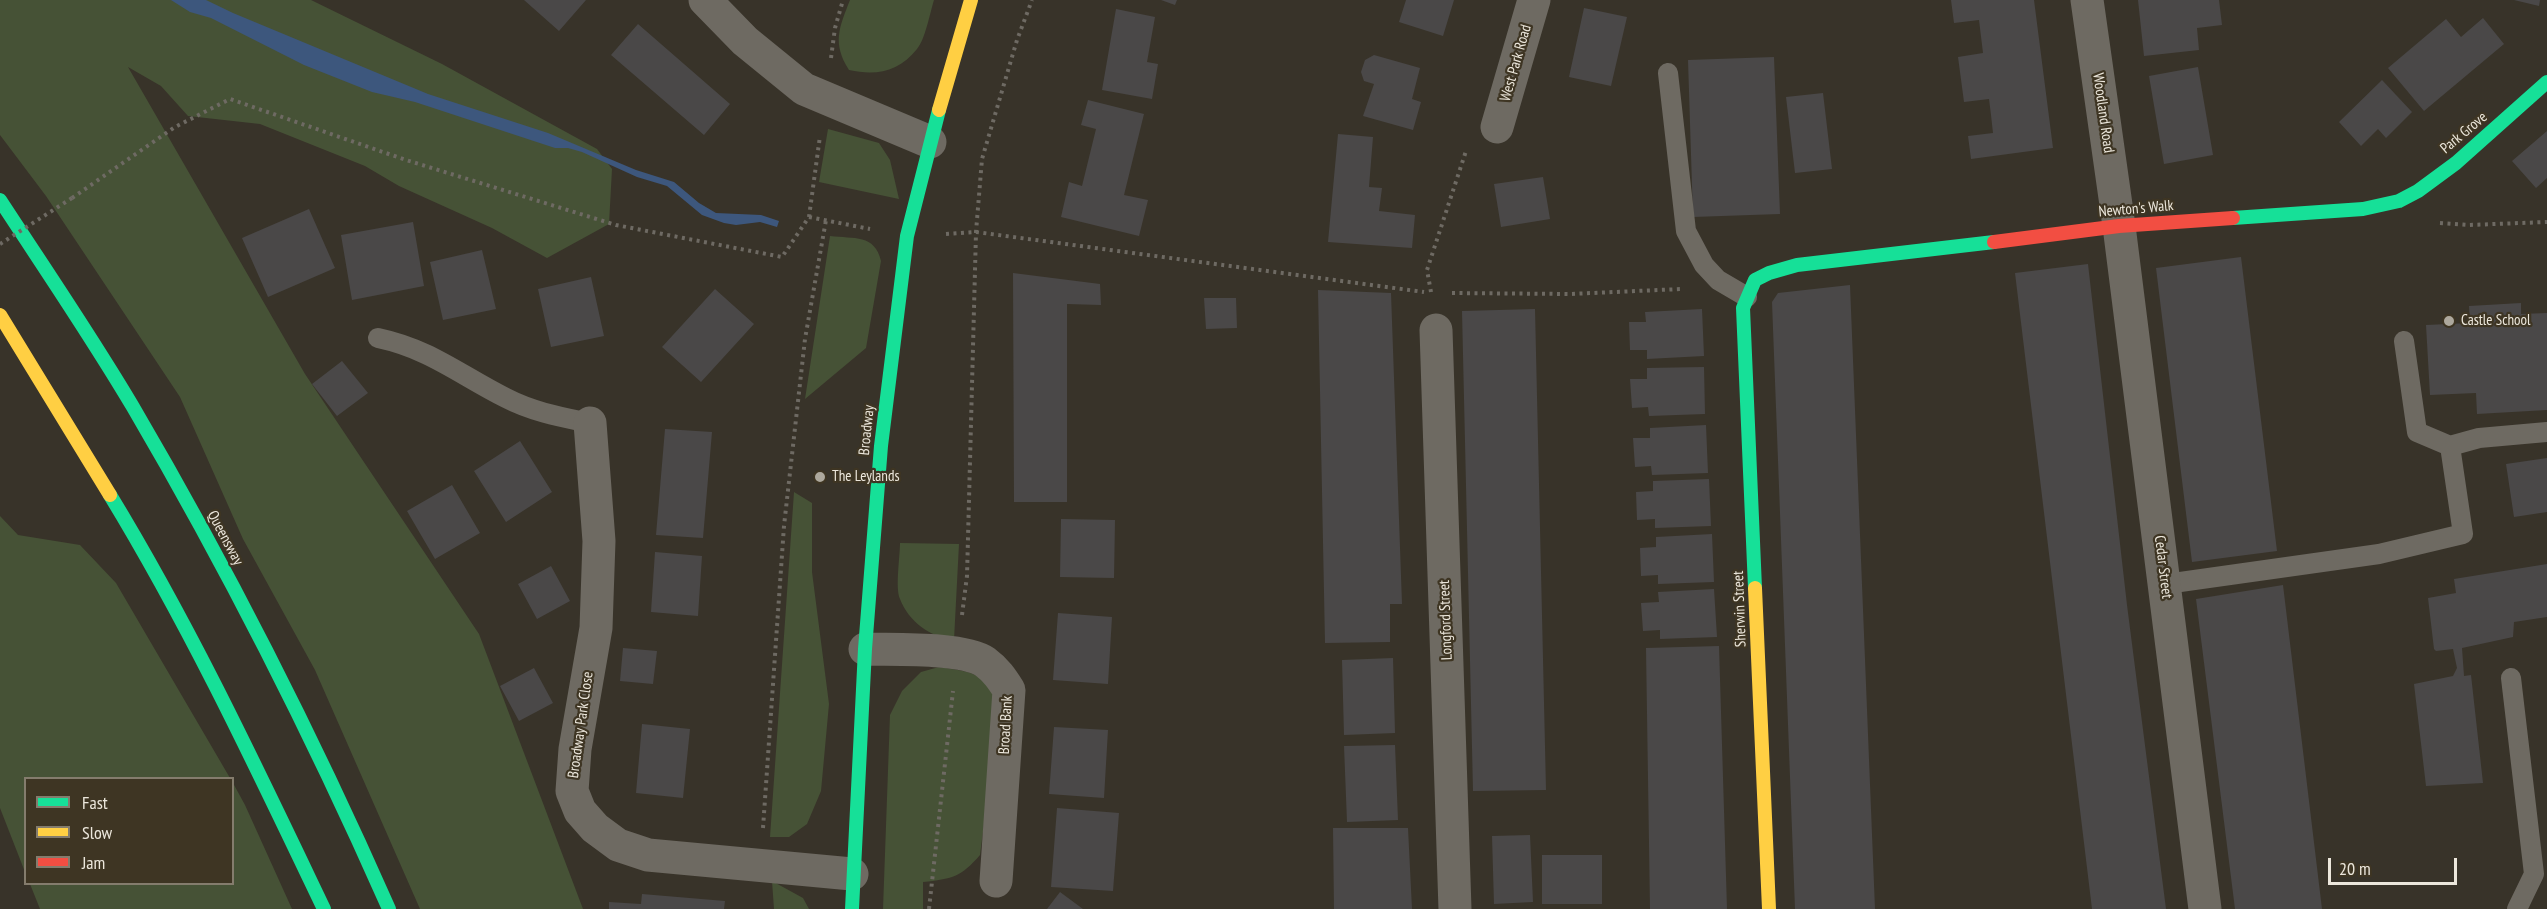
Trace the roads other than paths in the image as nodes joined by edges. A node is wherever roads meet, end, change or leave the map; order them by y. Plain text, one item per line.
1 (705, 0) edge
2 (971, 0) edge
3 (1534, 0) edge
4 (2087, 0) edge
5 (1668, 73) dead end
6 (2547, 82) edge
7 (1497, 127) road end
8 (930, 142) junction
9 (0, 200) edge
10 (2397, 202) joint
11 (2120, 226) junction
12 (1745, 302) junction
13 (0, 315) edge
14 (1436, 330) dead end
15 (378, 338) dead end
16 (2404, 341) dead end
17 (590, 423) joint
18 (2547, 432) edge
19 (2450, 446) junction
20 (2166, 584) junction
21 (865, 649) junction
22 (2511, 678) dead end
23 (2539, 854) edge
24 (852, 874) junction
25 (996, 881) dead end
26 (324, 909) edge
27 (389, 909) edge
28 (852, 909) edge
29 (1455, 909) edge
30 (1769, 909) edge
31 (2205, 909) edge
32 (2517, 909) edge

1 - 8 street
2 - 8 main road, Broadway
3 - 7 street, West Park Road
4 - 11 street, Woodland Road
5 - 12 lane
6 - 10 main road, Park Grove
8 - 21 main road, Broadway
9 - 27 main road, Queensway
10 - 11 main road, Newton's Walk
11 - 12 main road, Newton's Walk
11 - 20 street, Cedar Street
12 - 30 main road, Sherwin Street
13 - 26 main road
14 - 29 street, Longford Street
15 - 17 lane
16 - 19 lane
17 - 24 street, Broadway Park Close
18 - 19 lane
19 - 20 lane
20 - 31 street, Cedar Street
21 - 24 main road, Broadway
21 - 25 street, Broad Bank
22 - 23 lane
23 - 32 lane
24 - 28 main road, Broadway

